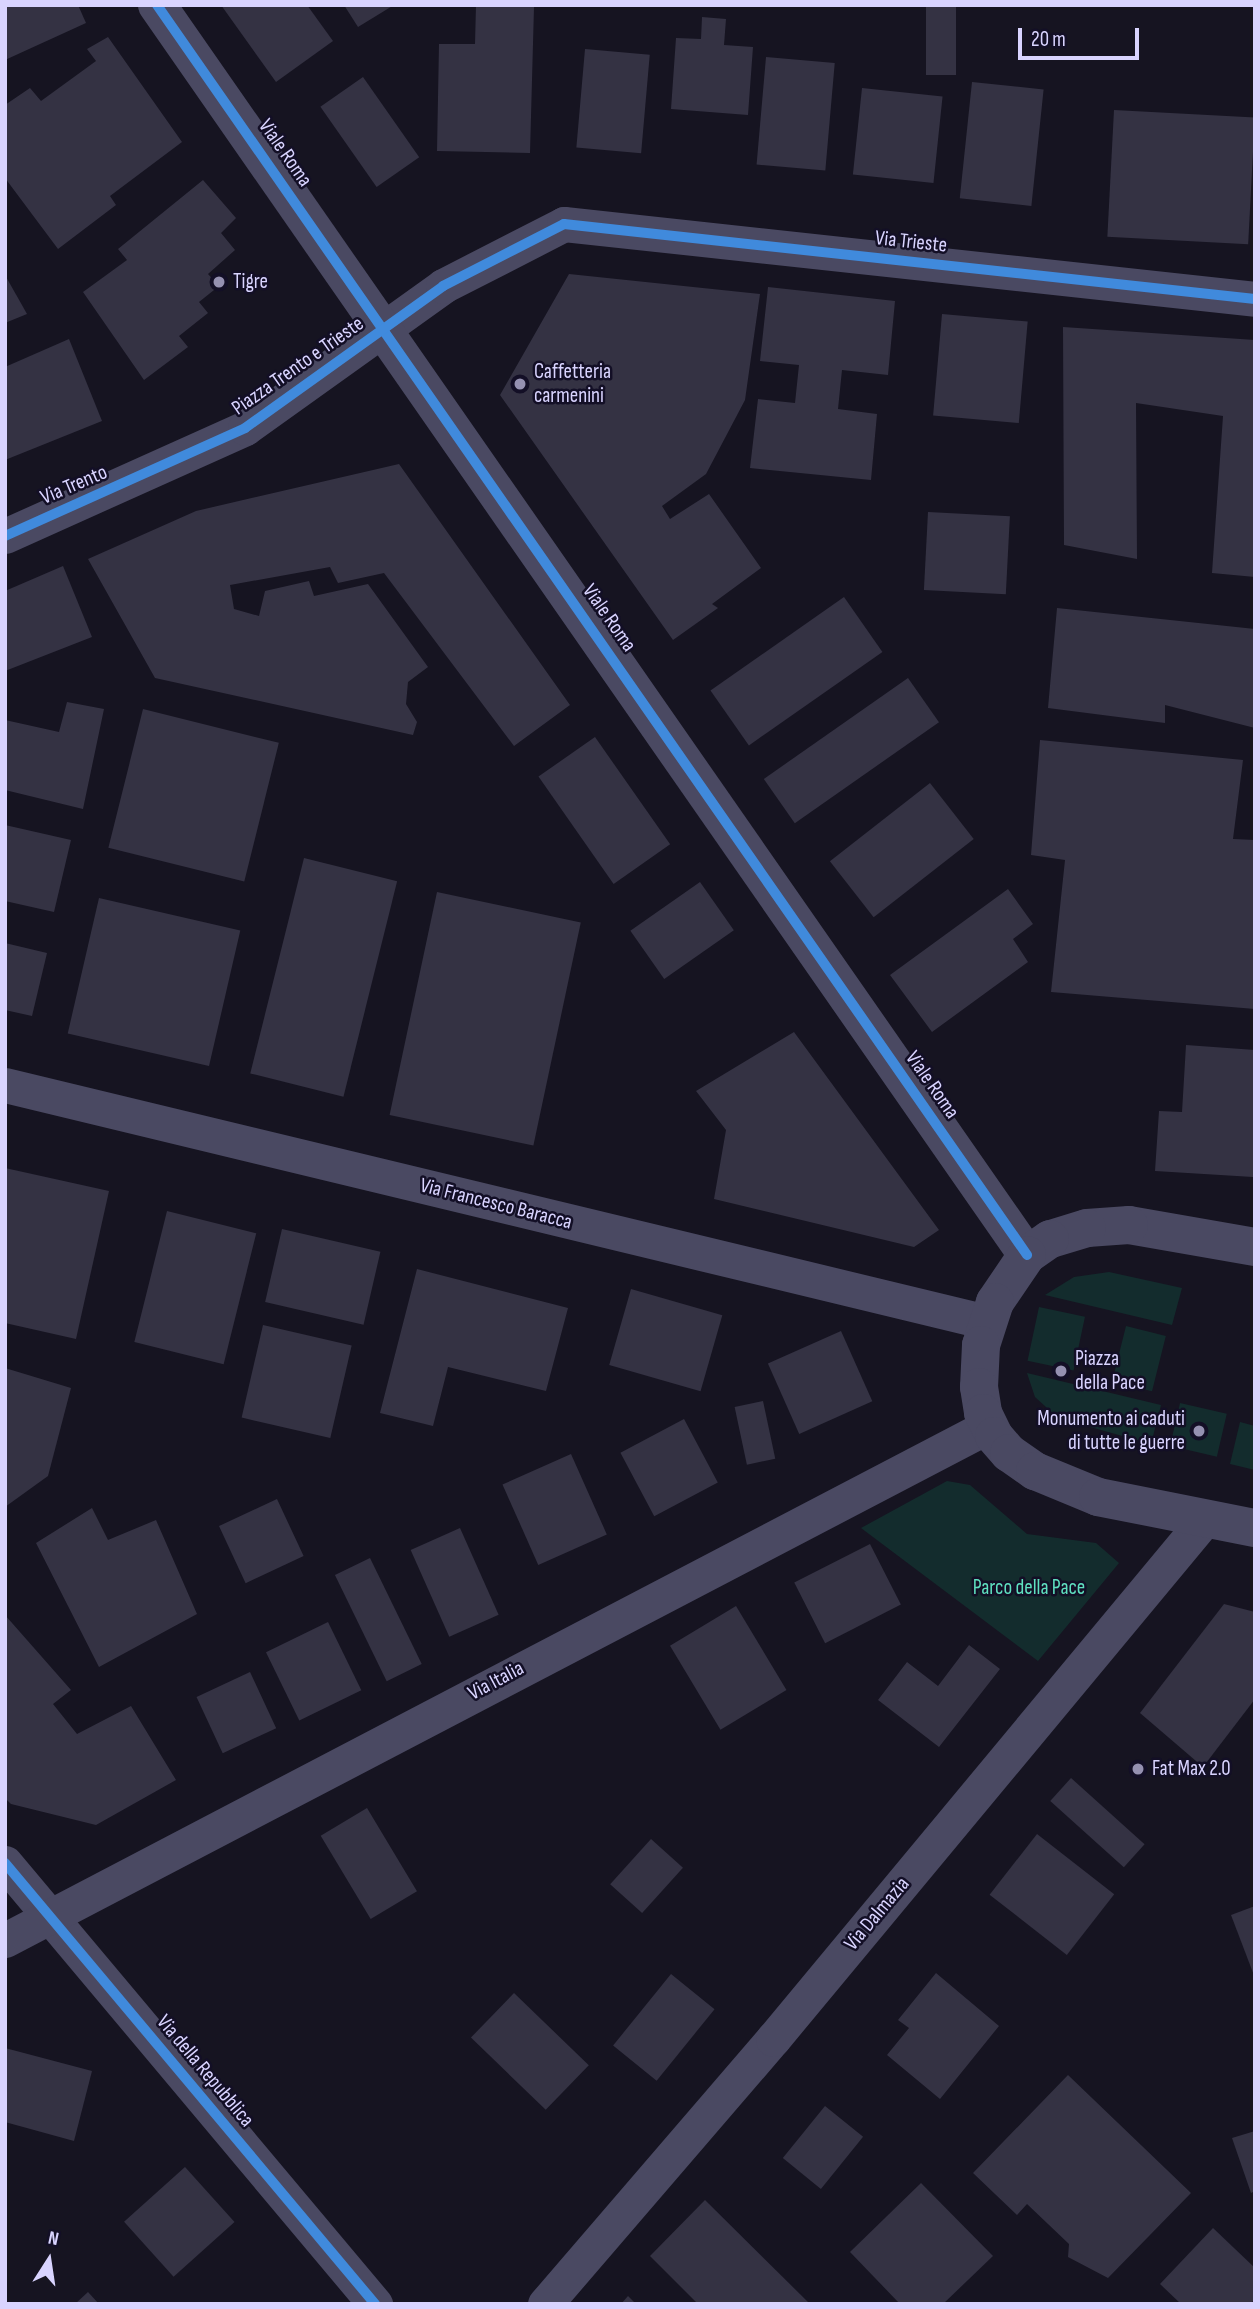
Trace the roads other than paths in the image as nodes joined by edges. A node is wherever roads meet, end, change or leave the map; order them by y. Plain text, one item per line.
1 (157, 5) edge
2 (564, 224) joint
3 (1255, 299) edge
4 (385, 329) junction
5 (159, 470) joint
6 (5, 536) edge
7 (5, 1085) edge
8 (1255, 1247) edge
9 (1027, 1255) junction
10 (987, 1322) junction
11 (988, 1426) junction
12 (1204, 1520) junction
13 (1255, 1528) edge
14 (5, 1863) edge
15 (51, 1915) junction
16 (5, 1940) edge
17 (375, 2304) edge
18 (545, 2304) edge

1 - 4 street, Viale Roma
2 - 3 street, Via Trieste
2 - 4 street, Piazza Trento e Trieste
4 - 5 street, Piazza Trento e Trieste
4 - 9 street, Viale Roma
5 - 6 street, Via Trento
7 - 10 street, Via Francesco Baracca
8 - 9 street
9 - 10 street
10 - 11 street
11 - 12 street
11 - 15 street, Via Italia
12 - 13 street
12 - 18 street, Via Dalmazia
14 - 15 street, Via della Repubblica
15 - 16 street, Via Italia
15 - 17 street, Via della Repubblica

